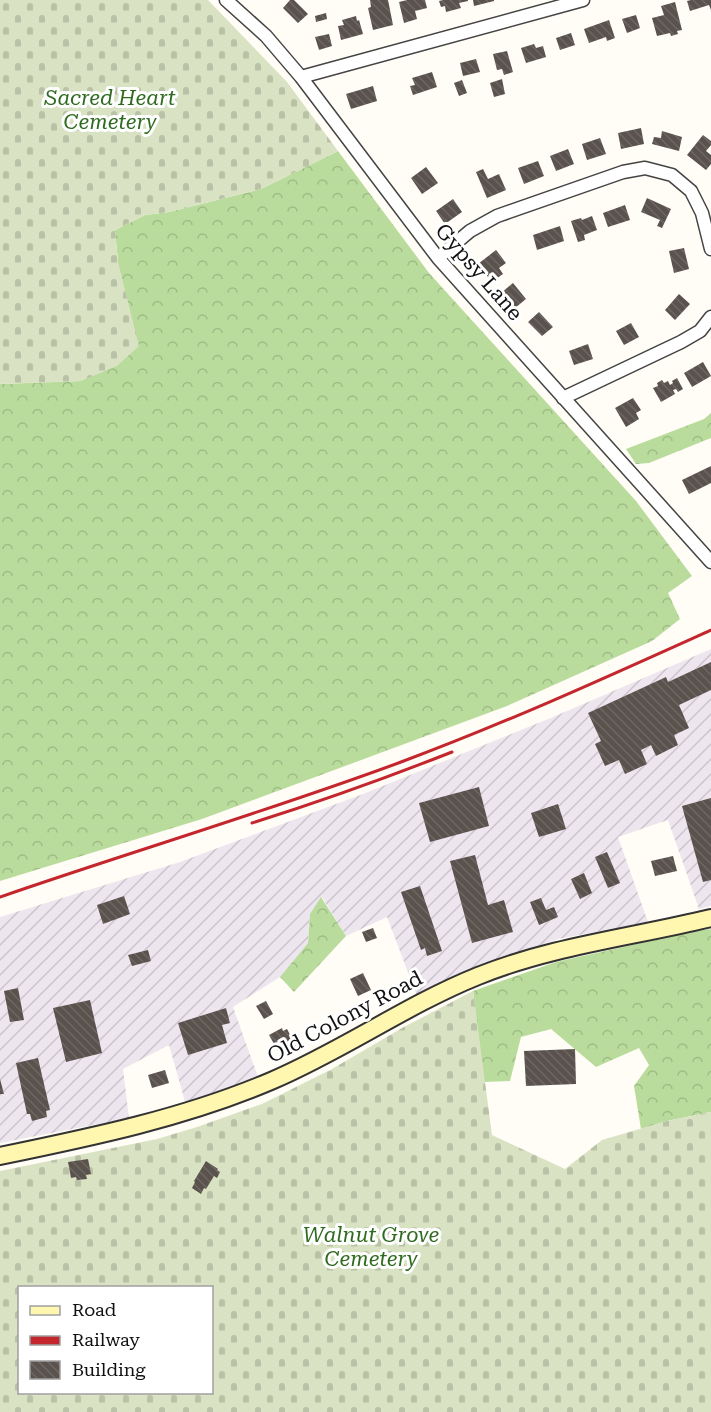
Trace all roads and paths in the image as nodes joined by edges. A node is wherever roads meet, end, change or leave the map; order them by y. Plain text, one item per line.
1 (226, 0) edge
2 (584, 0) edge
3 (302, 77) junction
4 (711, 249) edge
5 (438, 258) junction
6 (711, 316) edge
7 (563, 398) junction
8 (711, 562) edge
9 (711, 918) edge
10 (0, 1156) edge

1 - 3 street, Gypsy Lane
2 - 3 street
3 - 5 street, Gypsy Lane
4 - 5 street
5 - 7 street, Gypsy Lane
6 - 7 street
7 - 8 street, Gypsy Lane
9 - 10 main road, Old Colony Road

